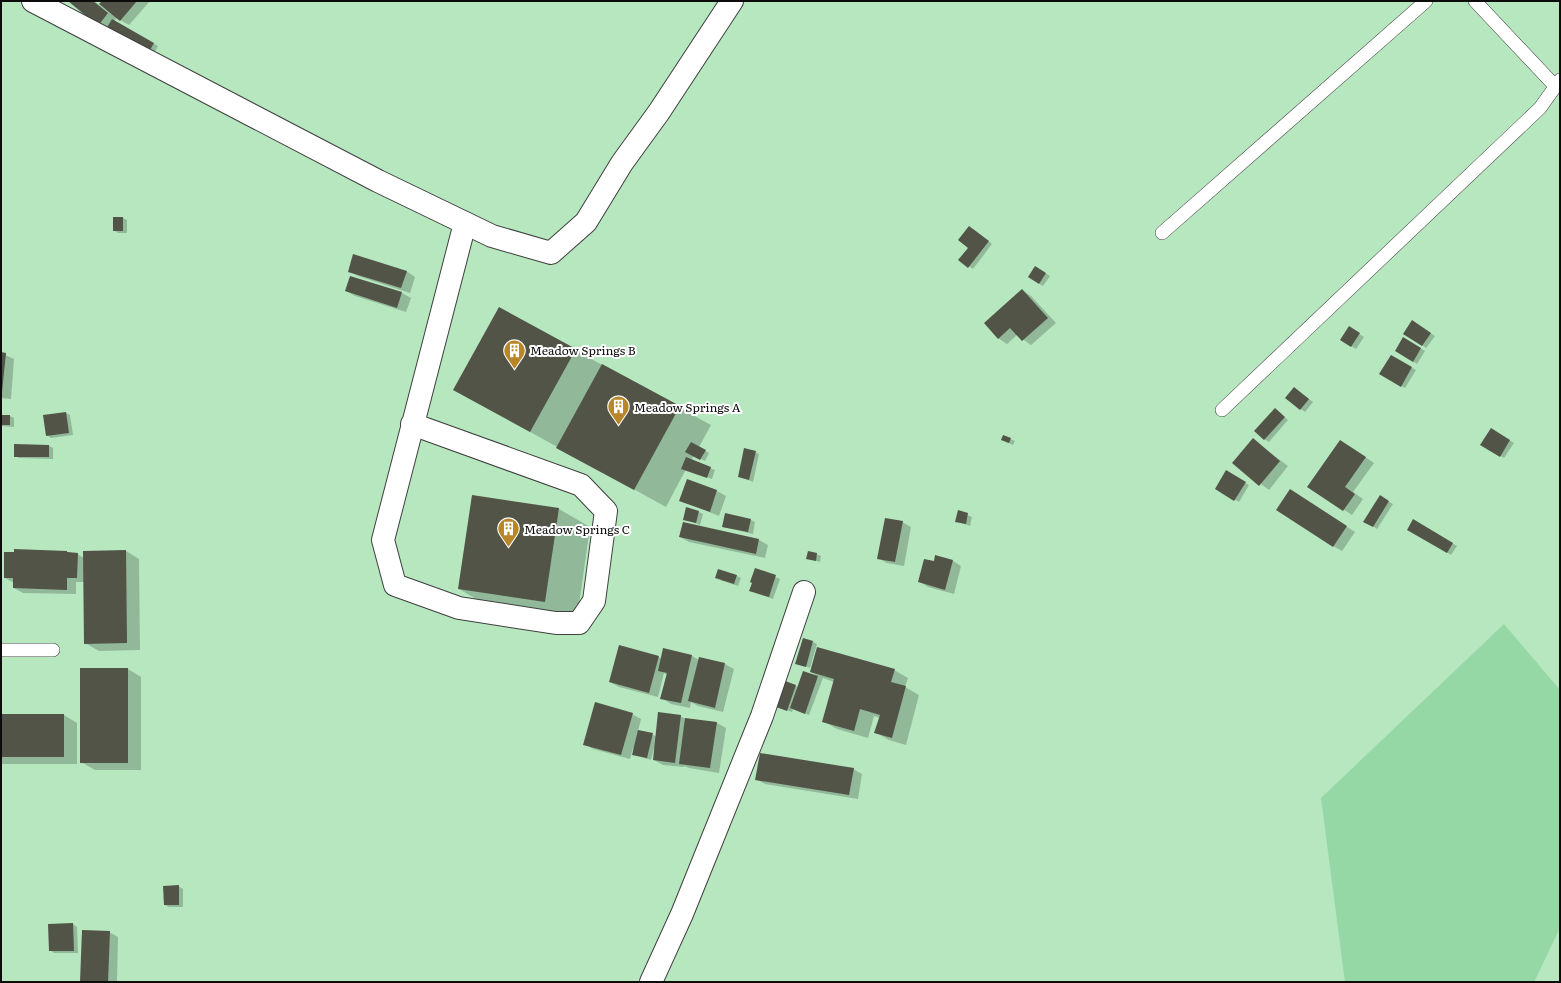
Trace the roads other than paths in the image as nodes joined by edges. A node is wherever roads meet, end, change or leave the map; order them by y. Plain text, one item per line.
1 (33, 1) edge
2 (732, 1) edge
3 (1426, 1) edge
4 (1475, 1) edge
5 (1558, 83) edge
6 (465, 224) junction
7 (1162, 234) dead end
8 (1222, 410) dead end
9 (412, 424) junction
10 (804, 592) dead end
11 (1, 650) edge
12 (53, 650) dead end
13 (651, 982) edge

1 - 6 street
2 - 6 street
3 - 7 lane
4 - 5 lane
5 - 8 lane
6 - 9 street
9 - 9 street
10 - 13 street
11 - 12 lane

